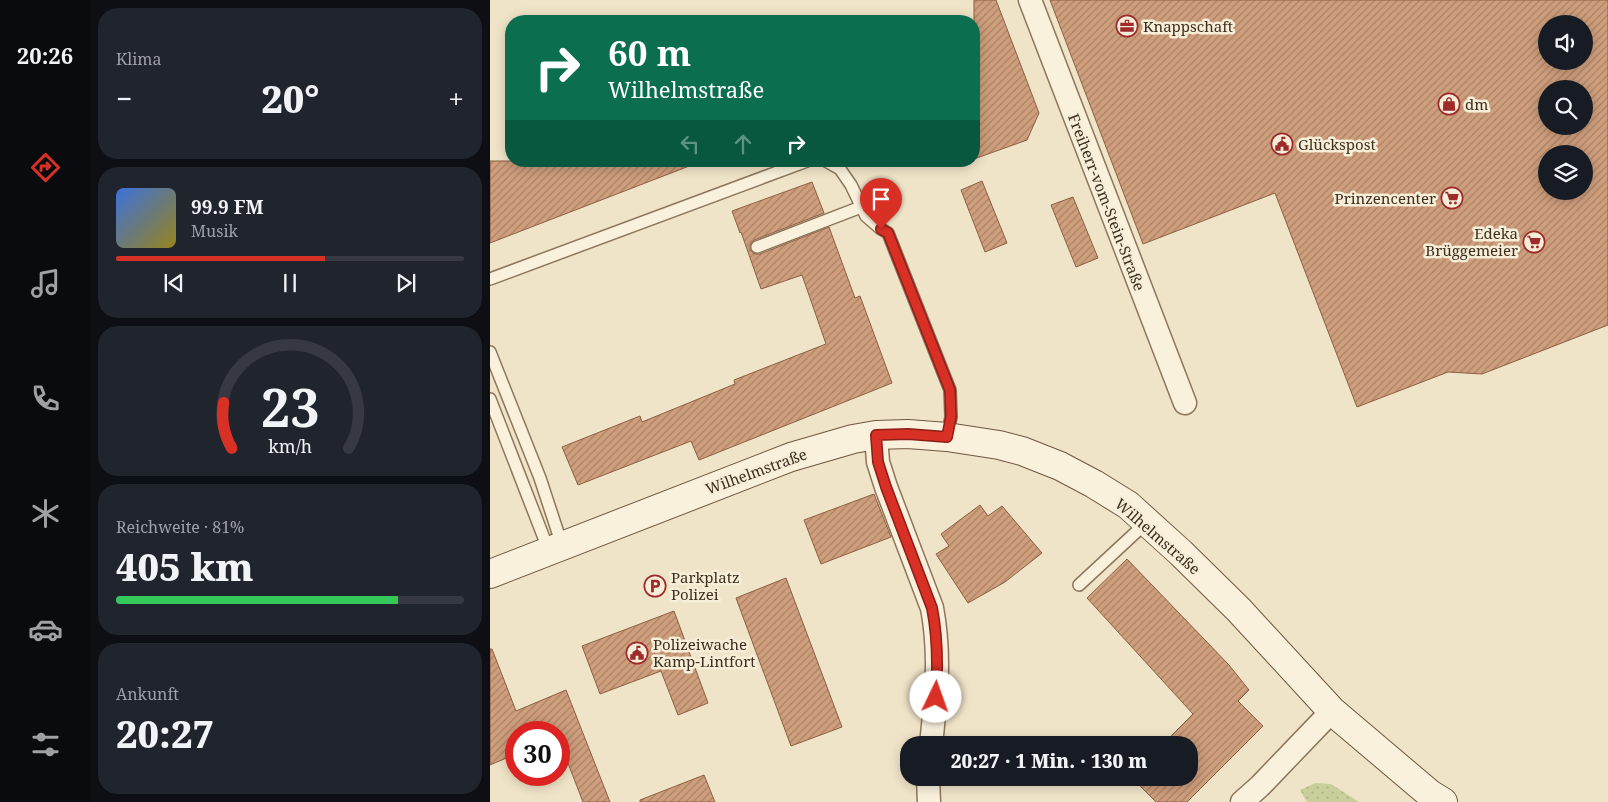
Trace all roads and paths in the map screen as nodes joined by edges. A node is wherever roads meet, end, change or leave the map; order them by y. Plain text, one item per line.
1 (1030, 0) edge
2 (791, 167) edge
3 (836, 167) edge
4 (861, 207) junction
5 (757, 247) dead end
6 (490, 279) edge
7 (490, 352) edge
8 (490, 399) edge
9 (1185, 403) dead end
10 (876, 435) junction
11 (947, 437) junction
12 (1147, 522) junction
13 (555, 548) junction
14 (490, 574) edge
15 (1079, 585) dead end
16 (1332, 711) junction
17 (932, 736) edge
18 (928, 786) edge
19 (928, 802) edge
20 (1242, 802) edge
21 (1442, 802) edge

1 - 9 street, Freiherr-vom-Stein-Straße
2 - 6 lane
3 - 4 lane
4 - 5 lane
4 - 11 lane
7 - 13 lane
8 - 13 lane
10 - 11 street, Wilhelmstraße
10 - 13 street, Wilhelmstraße
10 - 17 street
11 - 12 street, Wilhelmstraße
12 - 15 lane
12 - 16 street, Wilhelmstraße
13 - 14 street, Wilhelmstraße
16 - 20 street
16 - 21 street, Wilhelmstraße
18 - 19 street

